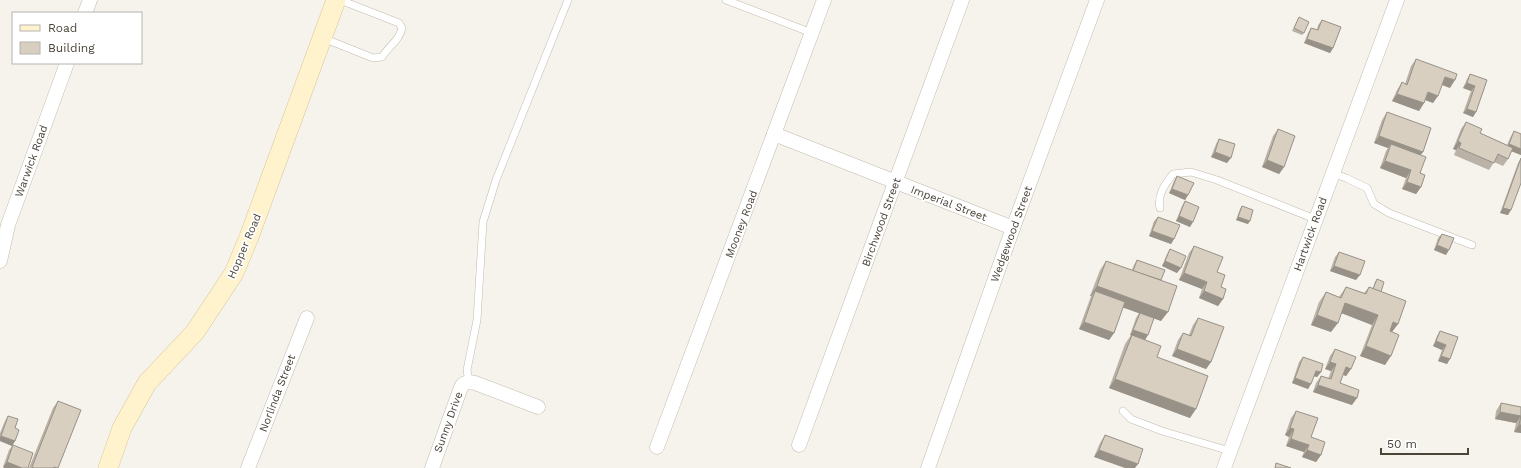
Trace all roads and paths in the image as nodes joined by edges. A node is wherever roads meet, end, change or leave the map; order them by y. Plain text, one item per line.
1 (90, 0) edge
2 (336, 0) edge
3 (340, 0) edge
4 (568, 0) edge
5 (726, 0) edge
6 (824, 0) edge
7 (962, 0) edge
8 (1097, 0) edge
9 (1397, 0) edge
10 (85, 12) edge
11 (812, 33) junction
12 (322, 38) junction
13 (67, 64) edge
14 (774, 134) junction
15 (1332, 173) junction
16 (896, 182) junction
17 (1160, 208) dead end
18 (1315, 219) junction
19 (1013, 228) junction
20 (1472, 245) dead end
21 (0, 261) edge
22 (307, 318) dead end
23 (469, 382) junction
24 (538, 407) dead end
25 (1123, 411) dead end
26 (799, 445) dead end
27 (657, 447) dead end
28 (1230, 451) junction
29 (435, 467) edge
30 (108, 468) edge
31 (248, 468) edge
32 (928, 468) edge
33 (1224, 468) edge

1 - 10 street
2 - 12 main road, Hopper Road
3 - 12 lane
4 - 23 lane
5 - 11 lane
6 - 11 street, Mooney Road
7 - 16 street, Birchwood Street
8 - 19 street, Wedgewood Street
9 - 15 street, Hartwick Road
11 - 14 street, Mooney Road
12 - 30 main road, Hopper Road
13 - 21 street, Warwick Road
14 - 16 street, Imperial Street
14 - 27 street, Mooney Road
15 - 18 street, Hartwick Road
15 - 20 lane
16 - 19 street, Imperial Street
16 - 26 street, Birchwood Street
17 - 18 lane
18 - 28 street, Hartwick Road
19 - 32 street, Wedgewood Street
22 - 31 street, Norlinda Street
23 - 24 street, Sunny Drive
23 - 29 street, Sunny Drive
25 - 28 lane
28 - 33 street, Hartwick Road

